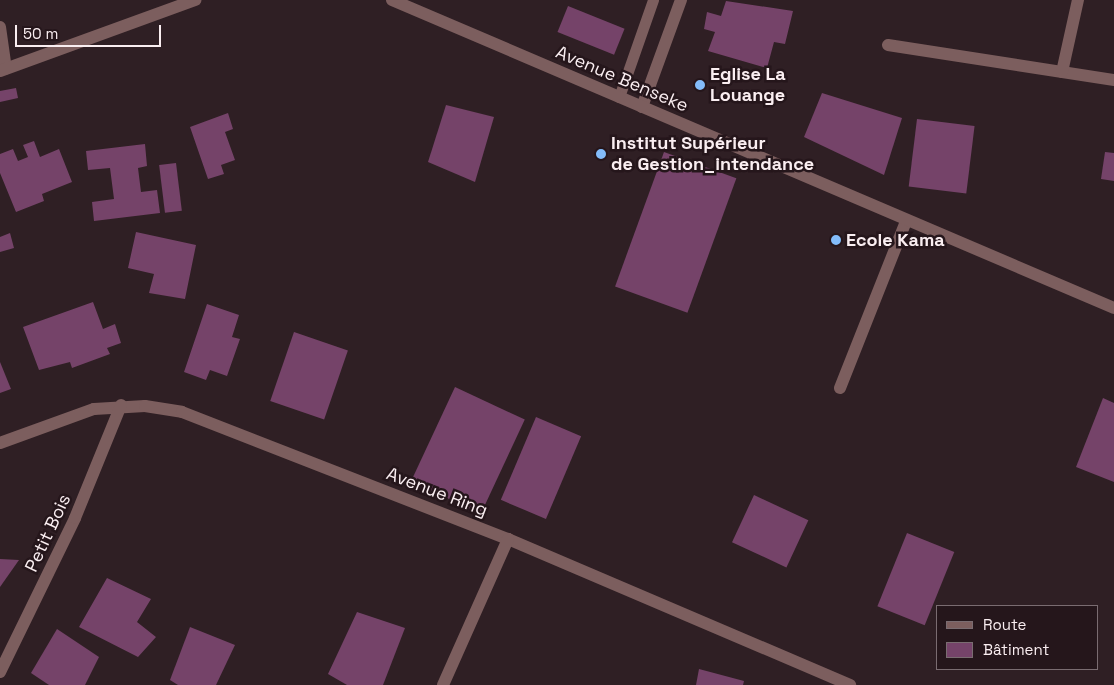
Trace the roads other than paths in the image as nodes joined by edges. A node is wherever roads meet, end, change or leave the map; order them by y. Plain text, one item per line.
1 (195, 0) edge
2 (392, 0) edge
3 (653, 0) edge
4 (681, 0) edge
5 (1078, 0) edge
6 (0, 27) edge
7 (888, 45) dead end
8 (3, 70) edge
9 (1062, 72) junction
10 (1114, 80) edge
11 (619, 97) junction
12 (642, 107) junction
13 (906, 221) junction
14 (1114, 308) edge
15 (840, 388) dead end
16 (121, 406) junction
17 (0, 443) edge
18 (508, 539) junction
19 (0, 672) edge
20 (443, 685) edge
21 (850, 685) edge

1 - 8 street
2 - 11 street, Avenue Benseke
3 - 11 lane
4 - 12 street
5 - 9 street
6 - 8 street
7 - 9 street
9 - 10 street
11 - 12 street, Avenue Benseke
12 - 13 street, Avenue Benseke
13 - 14 street, Avenue Benseke
13 - 15 street
16 - 17 street, Avenue Ring
16 - 18 street, Avenue Ring
16 - 19 street, Petit Bois
18 - 20 street
18 - 21 street, Avenue Ring

